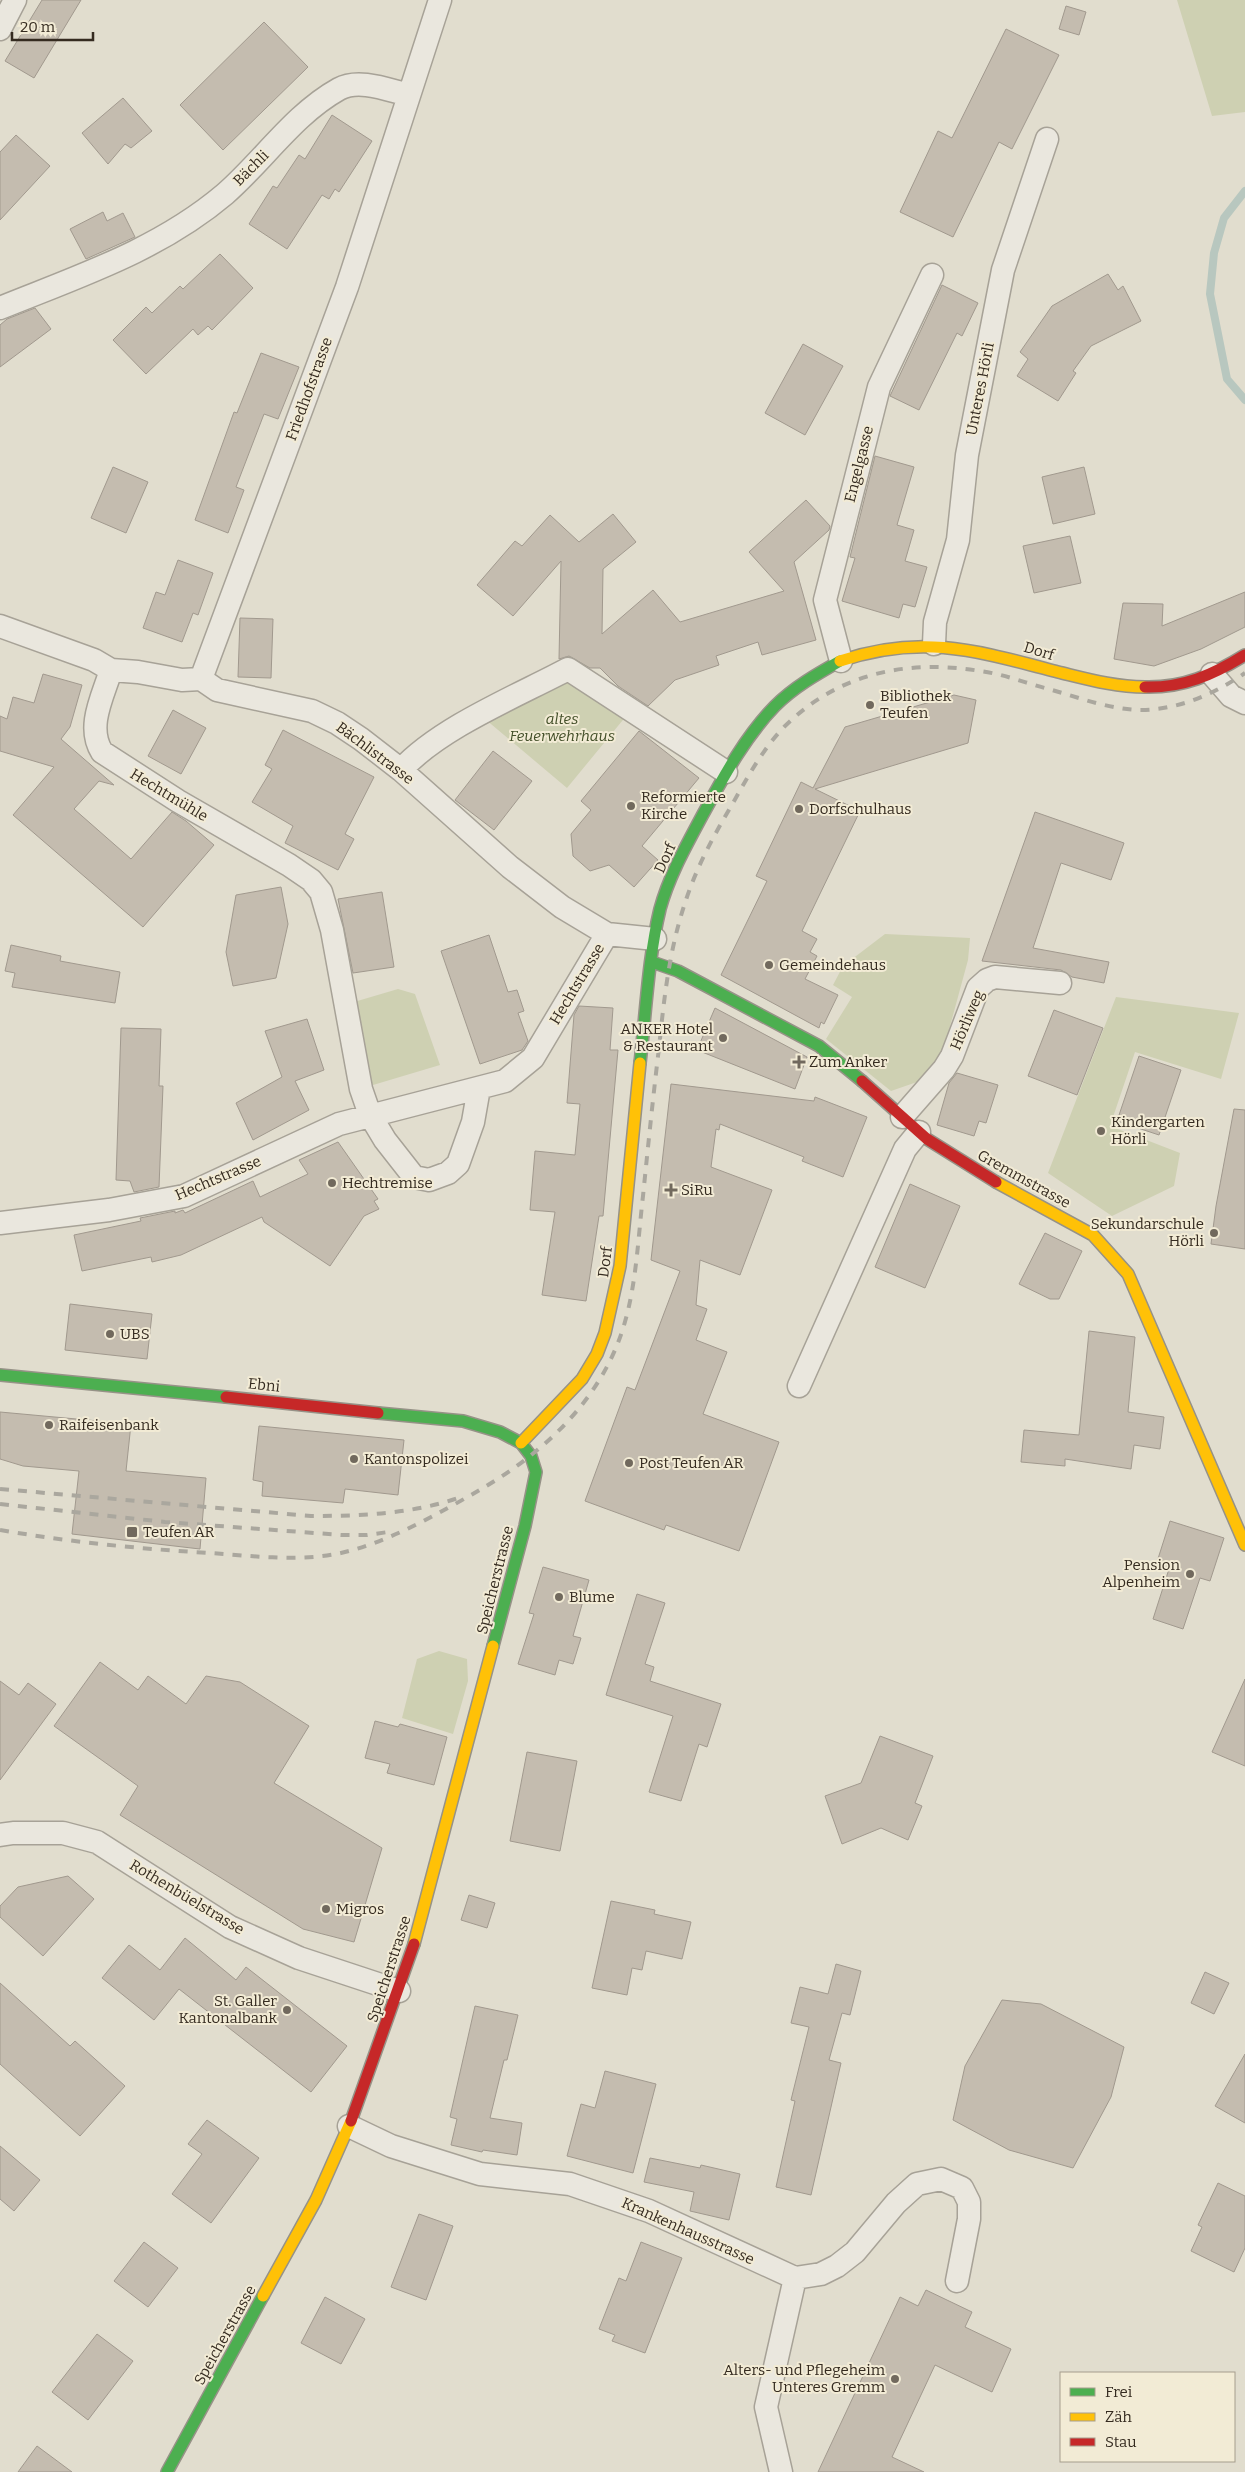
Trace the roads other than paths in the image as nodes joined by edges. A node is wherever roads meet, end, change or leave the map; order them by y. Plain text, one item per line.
1 (16, 0) edge
2 (440, 0) edge
3 (0, 29) edge
4 (408, 95) junction
5 (1047, 139) dead end
6 (932, 276) dead end
7 (0, 308) edge
8 (0, 626) edge
9 (934, 644) junction
10 (1245, 655) edge
11 (840, 662) junction
12 (111, 670) junction
13 (1206, 676) junction
14 (201, 680) junction
15 (1245, 703) edge
16 (401, 770) junction
17 (726, 772) junction
18 (607, 934) junction
19 (655, 939) junction
20 (652, 962) junction
21 (1060, 983) dead end
22 (479, 1088) junction
23 (370, 1115) junction
24 (902, 1117) junction
25 (919, 1132) junction
26 (0, 1223) edge
27 (0, 1374) edge
28 (799, 1386) dead end
29 (521, 1443) junction
30 (1245, 1545) edge
31 (0, 1836) edge
32 (399, 1991) junction
33 (349, 2126) junction
34 (795, 2278) junction
35 (957, 2281) dead end
36 (167, 2472) edge
37 (781, 2472) edge

1 - 3 street
2 - 4 street
4 - 7 street, Bächli
4 - 14 street, Friedhofstrasse
5 - 9 street, Unteres Hörli
6 - 11 street, Engelgasse
8 - 12 street, Bächlistrasse
9 - 11 street, Dorf
9 - 13 street, Dorf
10 - 13 street, Dorf
11 - 17 street, Dorf
12 - 14 street, Bächlistrasse
12 - 23 street, Hechtmühle
13 - 15 street
14 - 16 street, Bächlistrasse
16 - 17 street
16 - 18 street, Bächlistrasse
17 - 19 street, Dorf
18 - 19 street, Bächlistrasse
18 - 22 street, Hechtstrasse
19 - 20 street, Dorf
20 - 24 street, Gremmstrasse
20 - 29 street, Dorf
21 - 24 street, Hörliweg
22 - 23 street, Hechtstrasse
22 - 23 street
23 - 26 street, Hechtstrasse
24 - 25 street, Gremmstrasse
25 - 28 street
25 - 30 street, Gremmstrasse
27 - 29 street, Ebni
29 - 32 street, Speicherstrasse
31 - 32 street, Rothenbüelstrasse
32 - 33 street, Speicherstrasse
33 - 34 street, Krankenhausstrasse
33 - 36 street, Speicherstrasse
34 - 35 street
34 - 37 street

